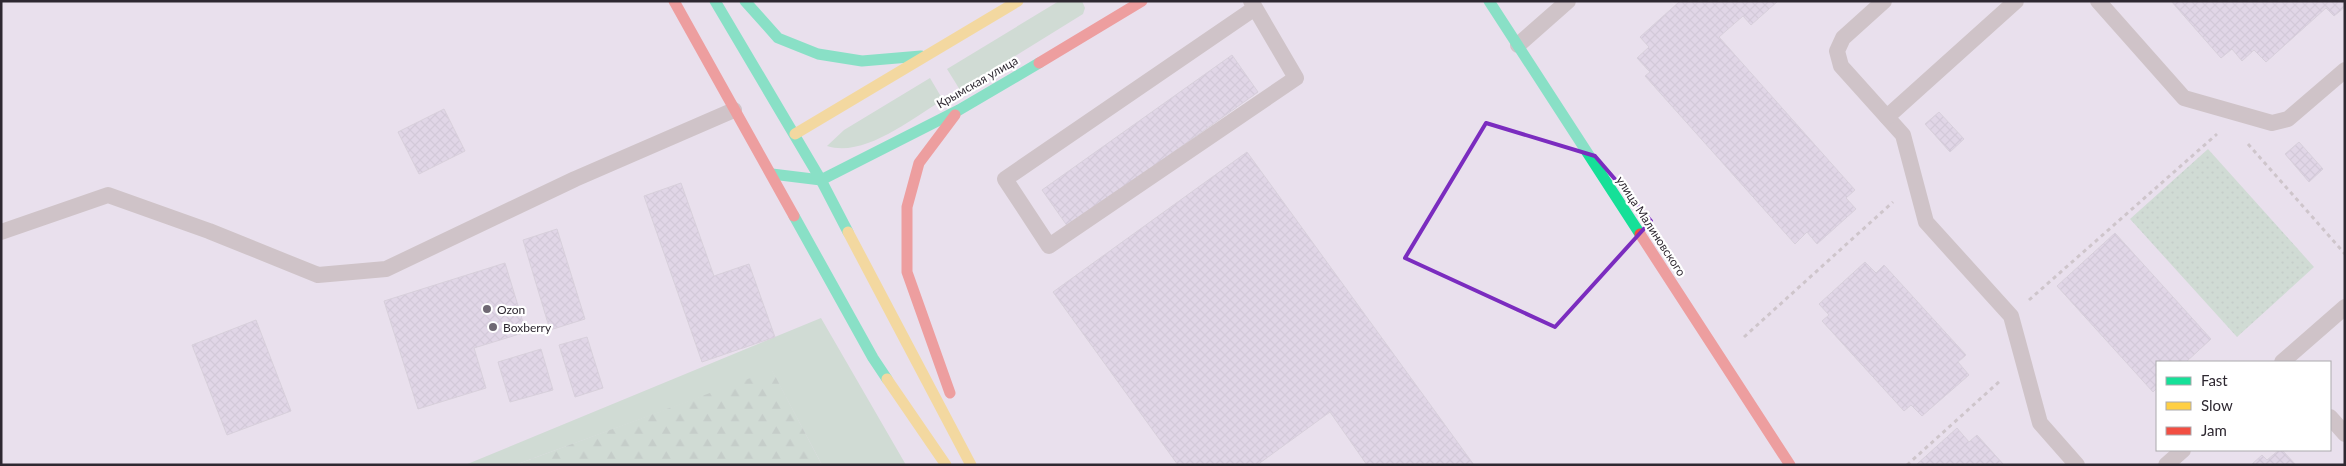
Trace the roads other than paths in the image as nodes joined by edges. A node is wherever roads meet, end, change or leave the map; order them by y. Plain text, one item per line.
1 (674, 1) edge
2 (715, 1) edge
3 (745, 1) edge
4 (1018, 1) edge
5 (1142, 1) edge
6 (1489, 1) edge
7 (1568, 1) edge
8 (1884, 1) edge
9 (2016, 1) edge
10 (2098, 1) edge
11 (1253, 5) edge
12 (1104, 7) dead end
13 (1111, 20) junction
14 (1518, 45) junction
15 (928, 55) junction
16 (2345, 70) edge
17 (734, 110) junction
18 (959, 110) junction
19 (1887, 117) junction
20 (795, 134) junction
21 (786, 150) dead end
22 (774, 170) junction
23 (821, 180) junction
24 (1, 232) edge
25 (2345, 307) edge
26 (2283, 361) edge
27 (2331, 418) edge
28 (2345, 434) edge
29 (2182, 451) edge
30 (946, 465) edge
31 (971, 465) edge
32 (976, 465) edge
33 (1790, 465) edge
34 (2077, 465) edge
35 (2166, 465) edge

1 - 17 main road
2 - 20 main road
3 - 15 main road
4 - 15 main road
5 - 13 main road, Крымская улица
6 - 14 main road, улица Малиновского
7 - 14 lane
8 - 19 lane
9 - 19 lane
10 - 16 lane
11 - 11 lane
12 - 13 main road
13 - 18 main road, Крымская улица
14 - 33 main road, улица Малиновского
15 - 20 main road
17 - 22 main road
17 - 24 lane
18 - 23 main road, Крымская улица
18 - 32 main road
19 - 34 lane
20 - 21 main road
20 - 23 main road
22 - 23 main road
22 - 30 main road
23 - 31 main road
25 - 26 lane
27 - 28 lane
29 - 35 lane

